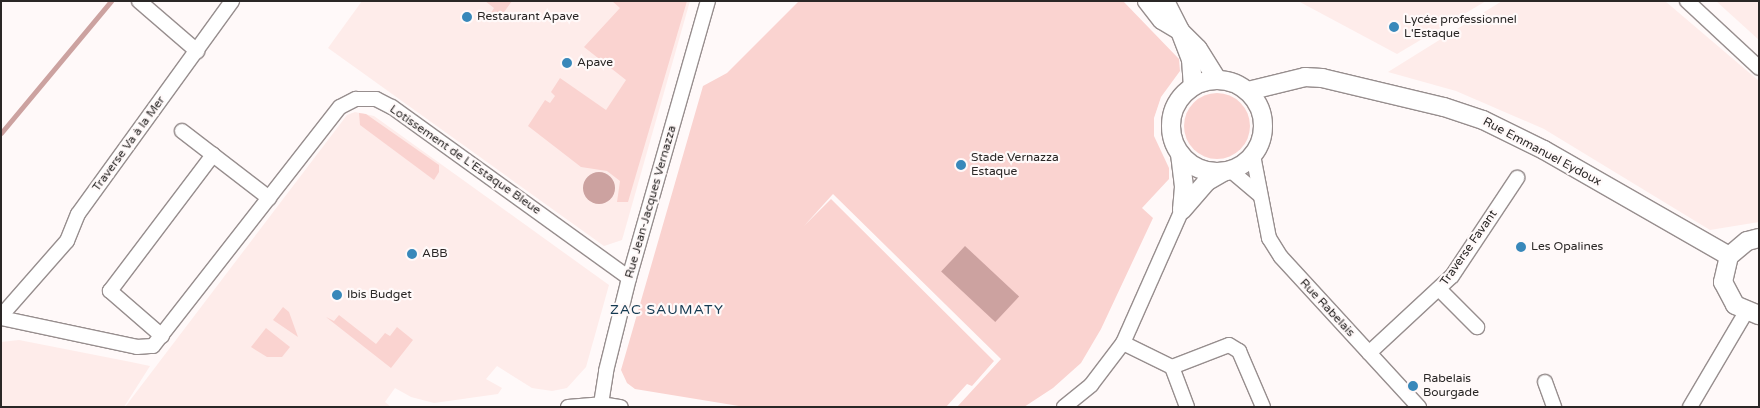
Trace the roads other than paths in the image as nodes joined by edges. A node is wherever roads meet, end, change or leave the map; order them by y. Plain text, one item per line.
1 (139, 1) edge
2 (232, 1) edge
3 (708, 1) edge
4 (1147, 1) edge
5 (1165, 1) edge
6 (1687, 1) edge
7 (1180, 31) junction
8 (196, 51) junction
9 (1759, 68) edge
10 (1217, 80) junction
11 (1283, 84) junction
12 (1193, 86) junction
13 (1248, 91) junction
14 (1262, 116) junction
15 (182, 131) dead end
16 (1180, 154) junction
17 (213, 155) junction
18 (1253, 155) junction
19 (1226, 171) junction
20 (1517, 178) dead end
21 (1260, 195) junction
22 (269, 198) junction
23 (1182, 210) junction
24 (1759, 238) edge
25 (1729, 256) junction
26 (629, 278) junction
27 (1439, 289) junction
28 (1752, 314) edge
29 (1, 317) edge
30 (1477, 327) dead end
31 (162, 336) junction
32 (1123, 343) junction
33 (1369, 353) junction
34 (1172, 367) junction
35 (1545, 382) dead end
36 (601, 404) junction
37 (568, 407) edge
38 (621, 407) edge
39 (1064, 407) edge
40 (1187, 407) edge
41 (1263, 407) edge
42 (1419, 407) edge
43 (1554, 407) edge
44 (1690, 407) edge

1 - 8 street
2 - 8 street, Traverse Va à la Mer
3 - 26 street, Rue Jean-Jacques Vernazza
4 - 7 street
5 - 7 street
6 - 9 street
7 - 10 street
7 - 12 street
8 - 29 street, Traverse Va à la Mer
10 - 12 street
10 - 13 street
11 - 13 street, Rue Emmanuel Eydoux
11 - 14 street
11 - 25 street, Rue Emmanuel Eydoux
12 - 16 street
13 - 14 street
14 - 18 street
15 - 17 street
16 - 19 street
16 - 23 street
17 - 22 street
17 - 31 street
18 - 19 street
18 - 21 street, Rue Rabelais
19 - 21 street
19 - 23 street
20 - 27 street, Traverse Favant
21 - 33 street, Rue Rabelais
22 - 26 street, Lotissement de L'Estaque Bleue
22 - 31 street, Lotissement de L'Estaque Bleue
23 - 32 street
24 - 25 street
25 - 28 street
26 - 36 street, Rue Jean-Jacques Vernazza
27 - 30 street
27 - 33 street, Traverse Favant
28 - 44 street
29 - 31 street, Lotissement de L'Estaque Bleue
32 - 34 street
32 - 39 street
33 - 42 street, Rue Rabelais
34 - 40 street
34 - 41 street
35 - 43 street
36 - 37 street
36 - 38 street

